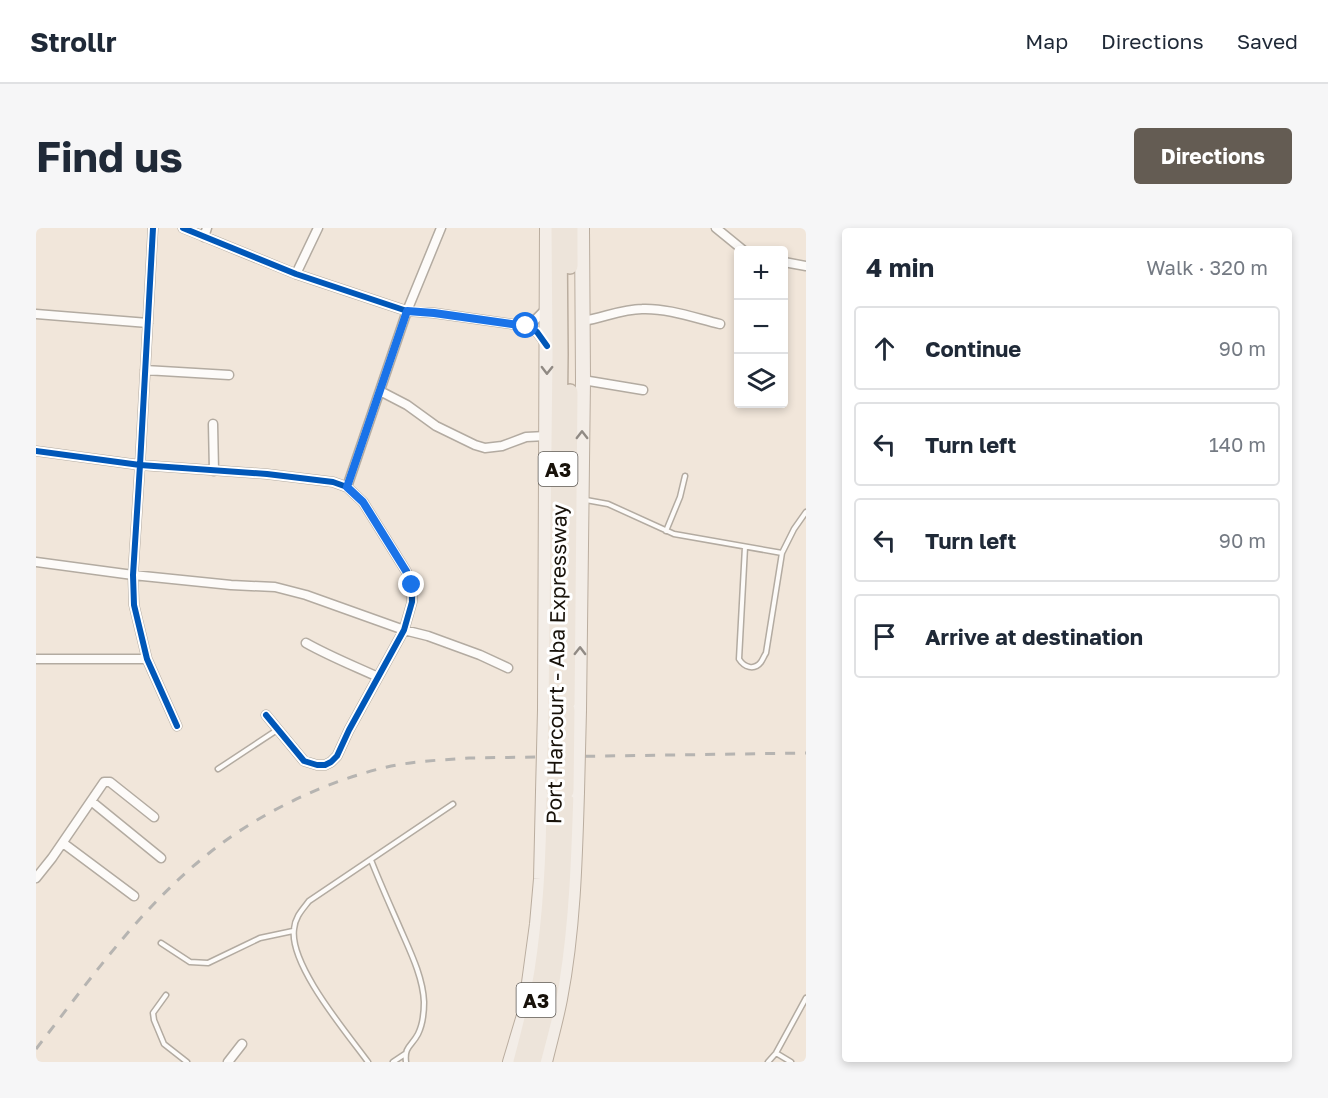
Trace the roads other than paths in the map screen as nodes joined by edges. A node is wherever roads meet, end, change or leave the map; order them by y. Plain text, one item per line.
1 (153, 228) edge
2 (183, 228) edge
3 (318, 228) edge
4 (441, 228) edge
5 (547, 228) edge
6 (559, 228) edge
7 (570, 228) edge
8 (582, 228) edge
9 (716, 228) edge
10 (206, 232) edge
11 (738, 246) edge
12 (788, 263) edge
13 (806, 266) edge
14 (296, 274) junction
15 (548, 308) junction
16 (407, 311) junction
17 (36, 314) edge
18 (583, 321) junction
19 (148, 323) junction
20 (720, 324) dead end
21 (526, 326) junction
22 (547, 346) junction
23 (145, 370) junction
24 (229, 375) dead end
25 (583, 380) junction
26 (643, 390) dead end
27 (380, 391) junction
28 (213, 424) dead end
29 (546, 436) junction
30 (36, 451) edge
31 (140, 465) junction
32 (214, 471) junction
33 (685, 476) dead end
34 (347, 487) junction
35 (582, 500) junction
36 (806, 512) edge
37 (666, 531) junction
38 (745, 547) junction
39 (782, 553) junction
40 (36, 562) edge
41 (133, 574) junction
42 (404, 630) junction
43 (306, 643) dead end
44 (36, 659) edge
45 (147, 659) junction
46 (507, 668) dead end
47 (378, 677) junction
48 (562, 710) junction
49 (266, 715) dead end
50 (177, 726) dead end
51 (278, 730) junction
52 (218, 769) dead end
53 (560, 791) junction
54 (91, 801) junction
55 (453, 804) dead end
56 (154, 817) dead end
57 (63, 843) junction
58 (161, 858) dead end
59 (370, 860) junction
60 (36, 878) edge
61 (134, 896) dead end
62 (293, 931) junction
63 (161, 943) dead end
64 (166, 995) dead end
65 (806, 998) edge
66 (242, 1044) dead end
67 (776, 1053) junction
68 (405, 1054) junction
69 (187, 1062) edge
70 (228, 1062) edge
71 (368, 1062) edge
72 (393, 1062) edge
73 (406, 1062) edge
74 (510, 1062) edge
75 (521, 1062) edge
76 (533, 1062) edge
77 (545, 1062) edge
78 (768, 1062) edge
79 (790, 1062) edge

1 - 19 street
2 - 10 street
3 - 14 street
4 - 16 street
5 - 15 main road
6 - 48 highway, Port Harcourt - Aba Expressway / A3
7 - 48 highway, Port Harcourt - Aba Expressway / A3
8 - 18 main road
9 - 11 street
10 - 14 street
12 - 13 street
14 - 16 street
15 - 21 street
15 - 22 main road
16 - 21 street
16 - 27 street
17 - 19 street
18 - 20 street
18 - 25 main road
19 - 23 street
21 - 22 street
22 -> 29 main road
23 - 24 street
23 - 31 street
25 - 26 street
35 -> 25 main road
27 - 29 street
27 - 34 street
28 - 32 street
29 - 48 main road
30 - 31 street
31 - 32 street
31 - 41 street
32 - 34 street
33 - 37 lane
34 - 42 street
35 - 37 lane
48 -> 35 main road
36 - 39 lane
37 - 38 lane
38 - 39 lane
38 - 39 lane
40 - 41 street
41 - 42 street
41 - 45 street
42 - 46 street
42 - 47 street
43 - 47 street
44 - 45 street
45 - 50 street
47 - 51 street
48 - 53 highway, Port Harcourt - Aba Expressway / A3, bridge
48 - 53 main road, bridge
49 - 51 street
51 - 52 lane
53 - 74 main road
53 - 75 highway, Port Harcourt - Aba Expressway / A3
53 - 76 highway, Port Harcourt - Aba Expressway / A3
53 - 77 main road
54 - 56 street
54 - 57 street
54 - 58 street
55 - 59 lane
57 - 60 street
57 - 61 street
59 - 62 lane
59 - 68 lane
62 - 63 lane
62 - 71 lane
64 - 69 lane
65 - 67 lane
66 - 70 street
67 - 78 lane
67 - 79 lane
68 - 72 lane
68 - 73 lane

